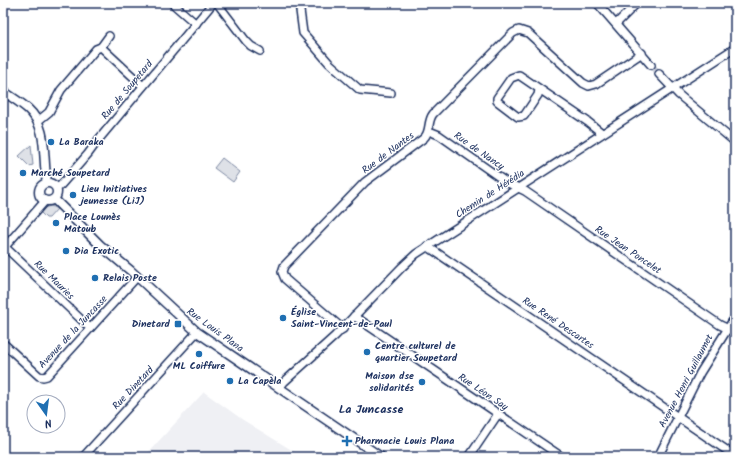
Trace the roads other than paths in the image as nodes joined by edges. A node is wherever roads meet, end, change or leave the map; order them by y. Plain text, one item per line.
1 (172, 3) edge
2 (212, 3) edge
3 (217, 3) edge
4 (298, 3) edge
5 (597, 3) edge
6 (637, 3) edge
7 (196, 24) junction
8 (616, 24) junction
9 (109, 36) dead end
10 (101, 48) junction
11 (735, 48) edge
12 (260, 51) dead end
13 (642, 53) junction
14 (651, 65) tunnel mouth
15 (659, 74) tunnel mouth
16 (143, 86) junction
17 (672, 89) junction
18 (539, 90) junction
19 (3, 91) edge
20 (391, 93) dead end
21 (38, 121) junction
22 (429, 131) junction
23 (602, 133) junction
24 (735, 142) edge
25 (47, 182) junction
26 (57, 188) junction
27 (518, 188) junction
28 (54, 199) junction
29 (45, 200) junction
30 (427, 246) junction
31 (4, 248) edge
32 (137, 277) junction
33 (354, 316) junction
34 (735, 317) edge
35 (90, 328) junction
36 (728, 328) junction
37 (343, 329) junction
38 (197, 332) junction
39 (735, 332) edge
40 (3, 343) edge
41 (280, 387) junction
42 (498, 414) junction
43 (678, 417) junction
44 (735, 456) edge
45 (82, 457) edge
46 (381, 457) edge
47 (468, 457) edge
48 (562, 457) edge
49 (658, 457) edge

1 - 7 street
2 - 7 street, Rue de Soupetard
3 - 12 street
4 - 20 street
5 - 8 street
6 - 8 street
7 - 16 street, Rue de Soupetard
8 - 13 street
9 - 10 street
10 - 16 street
10 - 21 street
11 - 17 street, Chemin de Hérédia
13 - 14 street
13 - 22 street, Rue de Nantes
15 - 17 street
16 - 26 street, Rue de Soupetard
17 - 23 street, Chemin de Hérédia
17 - 24 street
18 - 18 street
18 - 23 street
19 - 21 street
21 - 25 street
22 - 27 street, Rue de Nancy
22 - 37 street, Rue de Nantes
23 - 27 street, Chemin de Hérédia
25 - 26 street
25 - 29 street
26 - 28 street
27 - 30 street, Chemin de Hérédia
27 - 36 street, Rue Jean Poncelet
28 - 29 street
28 - 32 street, Rue Louis Plana
29 - 31 street
30 - 33 street, Chemin de Hérédia
30 - 43 street, Rue René Descartes
31 - 35 street, Rue Mauries
32 - 35 street, Avenue de la Juncasse
32 - 38 street, Rue Louis Plana
33 - 37 street, Chemin de Hérédia
33 - 42 street, Rue Léon Say
34 - 36 street, Avenue Henri Guillaumet
35 - 40 street, Avenue de la Juncasse
36 - 39 street, Rue Jean Poncelet
36 - 43 street, Avenue Henri Guillaumet
37 - 41 street, Chemin de Hérédia
38 - 41 street, Rue Louis Plana
38 - 45 street, Rue Dinetard
41 - 46 street, Rue Louis Plana
42 - 47 street
42 - 48 street, Rue Léon Say
43 - 44 street, Rue René Descartes
43 - 49 street, Avenue Henri Guillaumet

